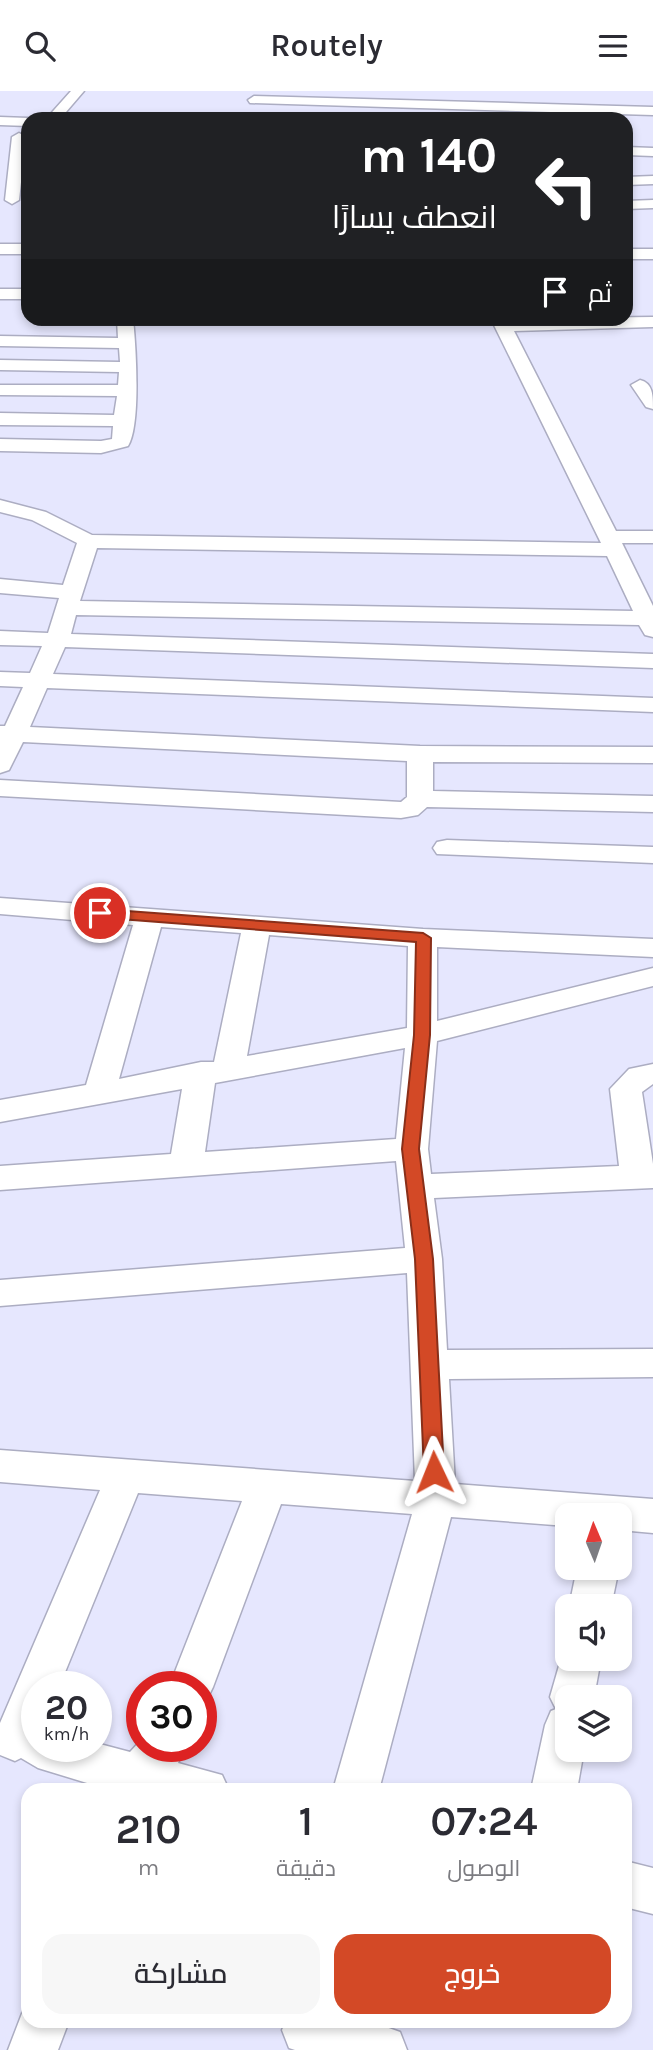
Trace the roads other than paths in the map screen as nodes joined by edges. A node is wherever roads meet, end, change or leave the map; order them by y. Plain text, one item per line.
1 (78, 91) edge
2 (498, 91) edge
3 (315, 96) edge
4 (254, 100) edge
5 (653, 111) edge
6 (59, 112) edge
7 (483, 112) edge
8 (493, 112) edge
9 (573, 112) edge
10 (0, 121) edge
11 (21, 122) edge
12 (0, 136) edge
13 (21, 137) edge
14 (633, 151) edge
15 (653, 152) edge
16 (633, 160) edge
17 (653, 160) edge
18 (21, 178) edge
19 (633, 182) edge
20 (651, 183) edge
21 (6, 200) edge
22 (653, 204) edge
23 (633, 205) edge
24 (0, 249) edge
25 (21, 249) edge
26 (633, 254) edge
27 (653, 254) edge
28 (0, 294) edge
29 (21, 294) edge
30 (633, 322) edge
31 (653, 322) edge
32 (126, 326) edge
33 (503, 326) edge
34 (0, 341) edge
35 (127, 343) junction
36 (0, 365) edge
37 (129, 367) junction
38 (640, 385) dead end
39 (0, 390) edge
40 (127, 391) junction
41 (653, 403) edge
42 (0, 419) edge
43 (125, 421) junction
44 (0, 445) edge
45 (0, 506) edge
46 (653, 537) edge
47 (88, 541) junction
48 (612, 544) junction
49 (0, 586) edge
50 (69, 600) junction
51 (647, 610) edge
52 (0, 638) edge
53 (57, 640) junction
54 (653, 661) edge
55 (0, 679) edge
56 (38, 681) junction
57 (653, 705) edge
58 (7, 733) edge
59 (421, 754) junction
60 (653, 755) edge
61 (0, 765) edge
62 (0, 788) edge
63 (420, 799) junction
64 (653, 804) edge
65 (447, 848) dead end
66 (653, 855) edge
67 (0, 907) edge
68 (149, 917) junction
69 (257, 925) junction
70 (423, 938) junction
71 (653, 948) edge
72 (653, 977) edge
73 (422, 1035) junction
74 (215, 1070) junction
75 (653, 1074) edge
76 (100, 1091) junction
77 (0, 1111) edge
78 (411, 1149) junction
79 (186, 1167) junction
80 (645, 1177) edge
81 (0, 1178) edge
82 (416, 1187) junction
83 (424, 1259) junction
84 (0, 1293) edge
85 (653, 1363) edge
86 (430, 1365) junction
87 (0, 1466) edge
88 (125, 1477) junction
89 (267, 1487) junction
90 (436, 1499) junction
91 (555, 1509) edge
92 (632, 1515) edge
93 (653, 1516) edge
94 (44, 1671) edge
95 (197, 1671) edge
96 (107, 1762) edge
97 (560, 1762) edge
98 (145, 1771) edge
99 (184, 1783) edge
100 (358, 1783) edge
101 (555, 1783) edge
102 (632, 1886) edge
103 (653, 1891) edge
104 (41, 2028) edge
105 (306, 2034) edge
106 (33, 2050) edge
107 (382, 2050) edge

1 - 6 street
2 - 8 street
3 - 4 street
3 - 7 street
5 - 9 street
10 - 11 street
12 - 13 street
14 - 15 street
16 - 17 street
18 - 21 street
19 - 20 street
22 - 23 street
24 - 25 street
26 - 27 street
28 - 29 street
30 - 31 street
32 - 35 street
33 - 48 street
34 - 35 street
35 - 37 street
36 - 37 street
37 - 40 street
38 - 41 street
39 - 40 street
40 - 43 street
42 - 43 street
43 - 44 street
45 - 47 street
46 - 48 street
47 - 48 street
47 - 50 street
48 - 51 street
49 - 50 street
50 - 51 street
50 - 53 street
52 - 53 street
53 - 54 street
53 - 56 street
55 - 56 street
56 - 57 street
56 - 58 street
58 - 59 street
58 - 61 street
59 - 60 street
59 - 63 street
62 - 63 street
63 - 64 street
65 - 66 street
67 - 68 street
68 - 69 street
68 - 76 street
69 - 70 street
69 - 74 street
70 - 71 street
70 - 73 street
72 - 73 street
73 - 74 street
73 - 78 street
74 - 76 street
74 - 79 street
75 - 80 street
76 - 77 street
78 - 79 street
78 - 82 street
79 - 81 street
80 - 82 street
82 - 83 street
83 - 84 street
83 - 86 street
85 - 86 street
86 - 90 street
87 - 88 street
88 - 89 street
88 - 94 street
89 - 90 street
89 - 95 street
90 - 91 street
90 - 100 street
92 - 93 street
96 - 98 street
97 - 101 street
98 - 99 street
102 - 103 street
104 - 106 street
105 - 107 street

